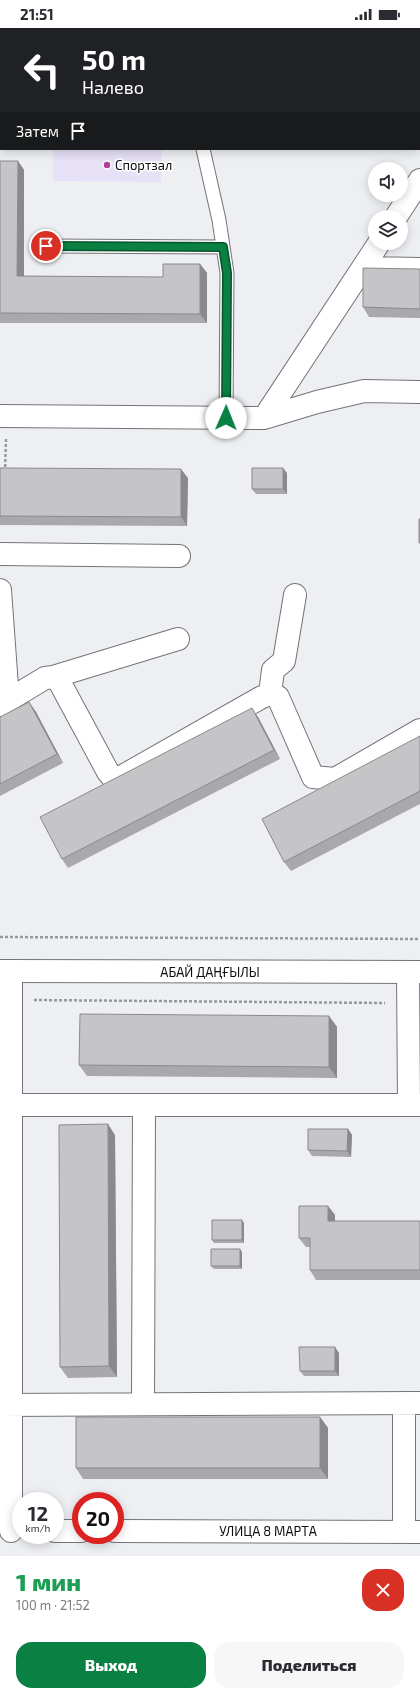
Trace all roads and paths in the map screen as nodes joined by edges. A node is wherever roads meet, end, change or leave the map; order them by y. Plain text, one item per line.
1 (203, 150) edge
2 (420, 180) edge
3 (401, 210) edge
4 (46, 246) dead end
5 (223, 247) junction
6 (375, 250) edge
7 (363, 268) junction
8 (420, 269) edge
9 (420, 392) edge
10 (4, 416) edge
11 (226, 418) junction
12 (264, 418) junction
13 (5, 478) edge
14 (0, 554) edge
15 (179, 556) dead end
16 (0, 590) edge
17 (295, 595) dead end
18 (178, 639) dead end
19 (53, 677) junction
20 (270, 694) junction
21 (4, 703) edge
22 (420, 730) edge
23 (0, 937) edge
24 (420, 939) edge
25 (6, 971) edge
26 (414, 972) edge
27 (11, 1000) junction
28 (408, 1003) junction
29 (6, 1105) edge
30 (144, 1105) junction
31 (414, 1105) edge
32 (412, 1403) edge
33 (143, 1404) junction
34 (6, 1405) edge
35 (11, 1531) edge
36 (124, 1531) edge
37 (412, 1532) edge

1 - 5 lane
2 - 3 street
4 - 5 lane
5 - 11 lane
6 - 7 street
7 - 8 street
7 - 12 street
9 - 12 street
10 - 11 street
10 - 13 path
11 - 12 street
14 - 15 street
16 - 21 street
17 - 20 street
18 - 19 street
19 - 20 street
19 - 21 street
20 - 22 street
23 - 24 path
25 - 26 street, АБАЙ ДАҢҒЫЛЫ
25 - 27 street
26 - 28 street
27 - 28 path
27 - 29 street
28 - 31 street
29 - 30 street
29 - 34 street
30 - 31 street
30 - 33 street
32 - 33 street
32 - 37 street
33 - 34 street
34 - 35 street
36 - 37 street, УЛИЦА 8 МАРТА

